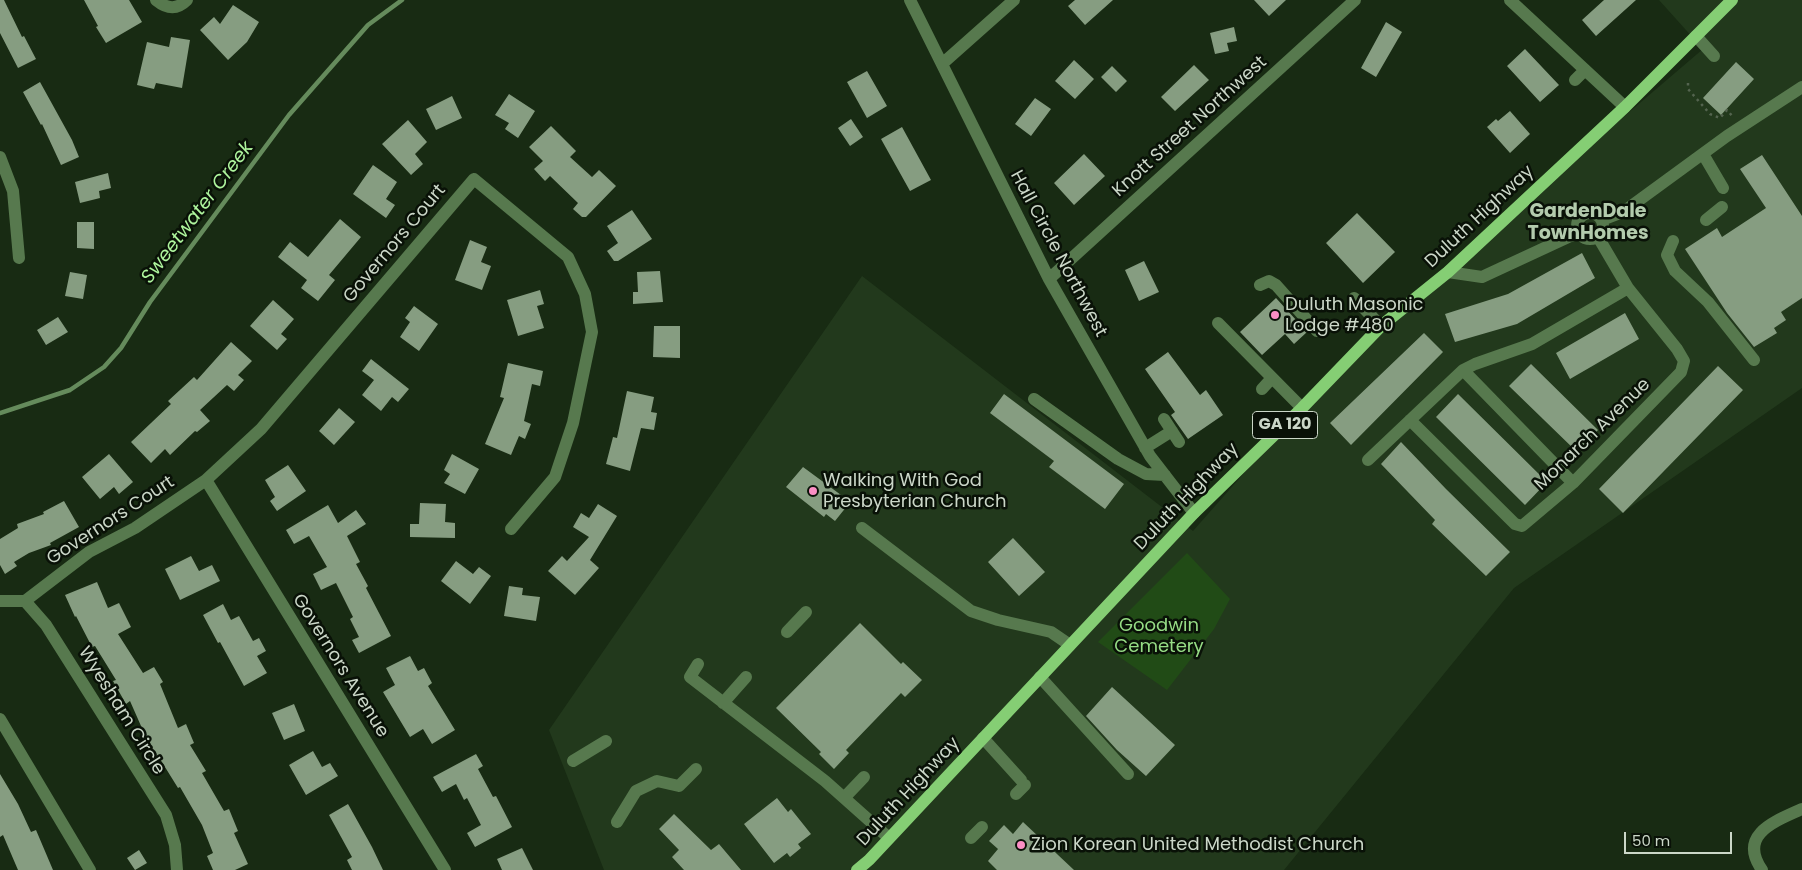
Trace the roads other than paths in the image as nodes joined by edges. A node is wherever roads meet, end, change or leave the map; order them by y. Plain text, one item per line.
1 (156, 0) edge
2 (187, 0) edge
3 (910, 0) edge
4 (1014, 0) edge
5 (1355, 0) edge
6 (1510, 0) edge
7 (1732, 0) edge
8 (1696, 36) junction
9 (1714, 56) dead end
10 (942, 64) junction
11 (1585, 70) junction
12 (1575, 80) dead end
13 (1802, 87) edge
14 (1624, 108) junction
15 (1703, 154) junction
16 (0, 157) edge
17 (1723, 188) dead end
18 (1722, 207) dead end
19 (1602, 220) junction
20 (1706, 220) dead end
21 (1579, 232) junction
22 (1598, 237) junction
23 (1673, 241) dead end
24 (19, 258) dead end
25 (1448, 272) junction
26 (1049, 279) junction
27 (1260, 285) dead end
28 (1628, 288) junction
29 (1354, 298) dead end
30 (1218, 323) dead end
31 (1381, 326) junction
32 (1317, 331) dead end
33 (1754, 360) dead end
34 (1463, 370) junction
35 (1273, 373) junction
36 (1262, 389) dead end
37 (1034, 400) dead end
38 (1302, 408) junction
39 (1164, 419) dead end
40 (1410, 420) junction
41 (1172, 431) junction
42 (1179, 442) dead end
43 (1145, 448) junction
44 (1368, 460) dead end
45 (1165, 475) junction
46 (206, 480) junction
47 (1573, 483) junction
48 (1194, 513) junction
49 (862, 528) dead end
50 (511, 529) dead end
51 (0, 601) edge
52 (25, 601) junction
53 (806, 612) dead end
54 (787, 632) dead end
55 (1070, 645) junction
56 (698, 664) dead end
57 (746, 677) dead end
58 (1040, 677) junction
59 (723, 703) junction
60 (0, 719) edge
61 (983, 738) junction
62 (606, 741) dead end
63 (573, 761) dead end
64 (696, 769) dead end
65 (1128, 774) dead end
66 (864, 777) dead end
67 (1016, 794) dead end
68 (844, 798) junction
69 (1802, 809) edge
70 (617, 822) dead end
71 (982, 827) dead end
72 (889, 838) junction
73 (971, 838) dead end
74 (90, 870) edge
75 (177, 870) edge
76 (445, 870) edge
77 (857, 870) edge
78 (1762, 870) edge

1 - 2 street
3 - 10 street, Hall Circle Northwest
4 - 10 street
5 - 26 street, Knott Street Northwest
6 - 11 street
7 - 8 main road, Duluth Highway / GA 120
8 - 9 street
8 - 14 main road, Duluth Highway / GA 120
10 - 26 street, Hall Circle Northwest
11 - 12 street
11 - 14 street
13 - 15 street
14 - 25 main road, Duluth Highway / GA 120
15 - 17 street
15 - 19 street
16 - 24 street
18 - 20 street
19 - 21 street
19 - 22 street
21 - 22 street
21 - 25 street
22 - 28 street, Monarch Avenue
23 - 33 street
25 - 31 main road, Duluth Highway / GA 120
26 - 43 street, Hall Circle Northwest
27 - 32 street
28 - 34 street
28 - 47 street, Monarch Avenue
29 - 31 street
30 - 35 street
31 - 38 main road, Duluth Highway / GA 120
34 - 40 street
34 - 47 street
35 - 36 street
35 - 38 street
37 - 45 street
38 - 48 main road, Duluth Highway / GA 120
39 - 41 street
40 - 44 street
40 - 47 street, Monarch Avenue
41 - 42 street
41 - 43 street
43 - 45 street, Hall Circle Northwest
45 - 48 street, Hall Circle Northwest
46 - 50 street, Governors Court
46 - 52 street, Governors Court
46 - 76 street, Governors Avenue
48 - 55 main road, Duluth Highway / GA 120
49 - 55 street
51 - 52 street
52 - 75 street, Wyesham Circle
53 - 54 street
55 - 58 main road, Duluth Highway / GA 120
56 - 59 street
57 - 59 street
58 - 61 main road, Duluth Highway / GA 120
58 - 65 street
59 - 68 street
60 - 74 street
61 - 67 street
61 - 72 main road, Duluth Highway / GA 120
62 - 63 street
64 - 70 street
66 - 68 street
68 - 72 street
69 - 78 street
71 - 73 street
72 - 77 main road, Duluth Highway / GA 120

